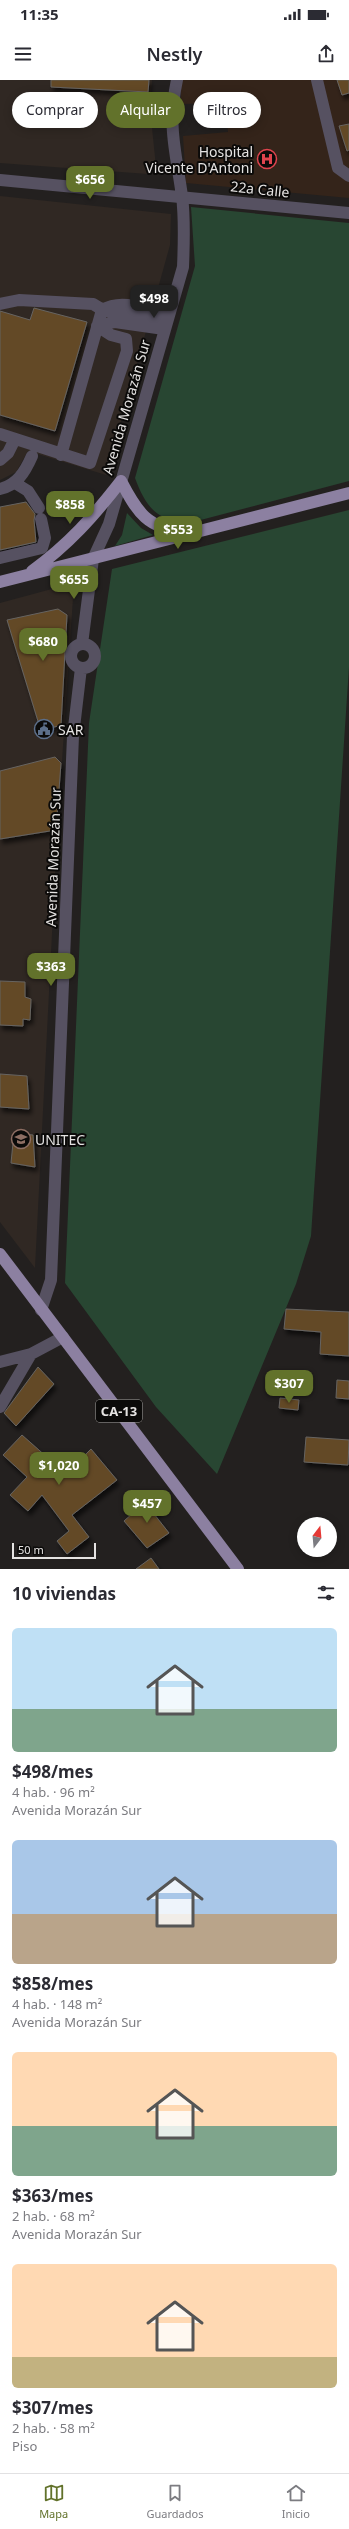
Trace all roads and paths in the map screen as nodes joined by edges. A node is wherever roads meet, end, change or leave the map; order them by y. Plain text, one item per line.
1 (177, 80) edge
2 (317, 80) edge
3 (349, 176) edge
4 (0, 180) edge
5 (182, 196) junction
6 (349, 213) edge
7 (0, 304) edge
8 (102, 310) junction
9 (165, 323) junction
10 (97, 326) junction
11 (0, 434) edge
12 (16, 439) junction
13 (61, 454) junction
14 (32, 456) dead end
15 (0, 460) edge
16 (120, 481) junction
17 (15, 483) junction
18 (0, 490) edge
19 (349, 493) edge
20 (202, 531) junction
21 (0, 558) edge
22 (92, 559) junction
23 (27, 575) junction
24 (0, 582) edge
25 (82, 644) junction
26 (80, 668) junction
27 (0, 1254) edge
28 (41, 1310) junction
29 (63, 1337) junction
30 (31, 1354) junction
31 (0, 1362) edge
32 (0, 1407) edge
33 (238, 1569) edge

1 - 5 street, Avenida Morazán Sur
2 - 3 street
4 - 5 street, 22a Calle
5 - 6 street, 22a Calle
5 - 9 street, Avenida Morazán Sur
7 - 8 street
8 - 9 street
8 - 10 street
9 - 10 street
9 - 16 street, Avenida Morazán Sur
10 - 13 street
10 - 13 street
11 - 12 street
12 - 13 street
12 - 15 street
14 - 17 street
16 - 20 main road
16 - 22 street, Avenida Morazán Sur
16 - 23 main road
17 - 18 street
17 - 21 street
19 - 20 main road
20 - 22 main road
22 - 23 main road
22 - 25 street, Avenida Morazán Sur
23 - 24 main road
25 - 26 street, Avenida Morazán Sur
25 - 26 street
26 - 28 street, Avenida Morazán Sur
27 - 28 main road, CA-13
28 - 29 main road, CA-13
29 - 30 street
29 - 33 main road, CA-13
30 - 31 street
30 - 32 street

